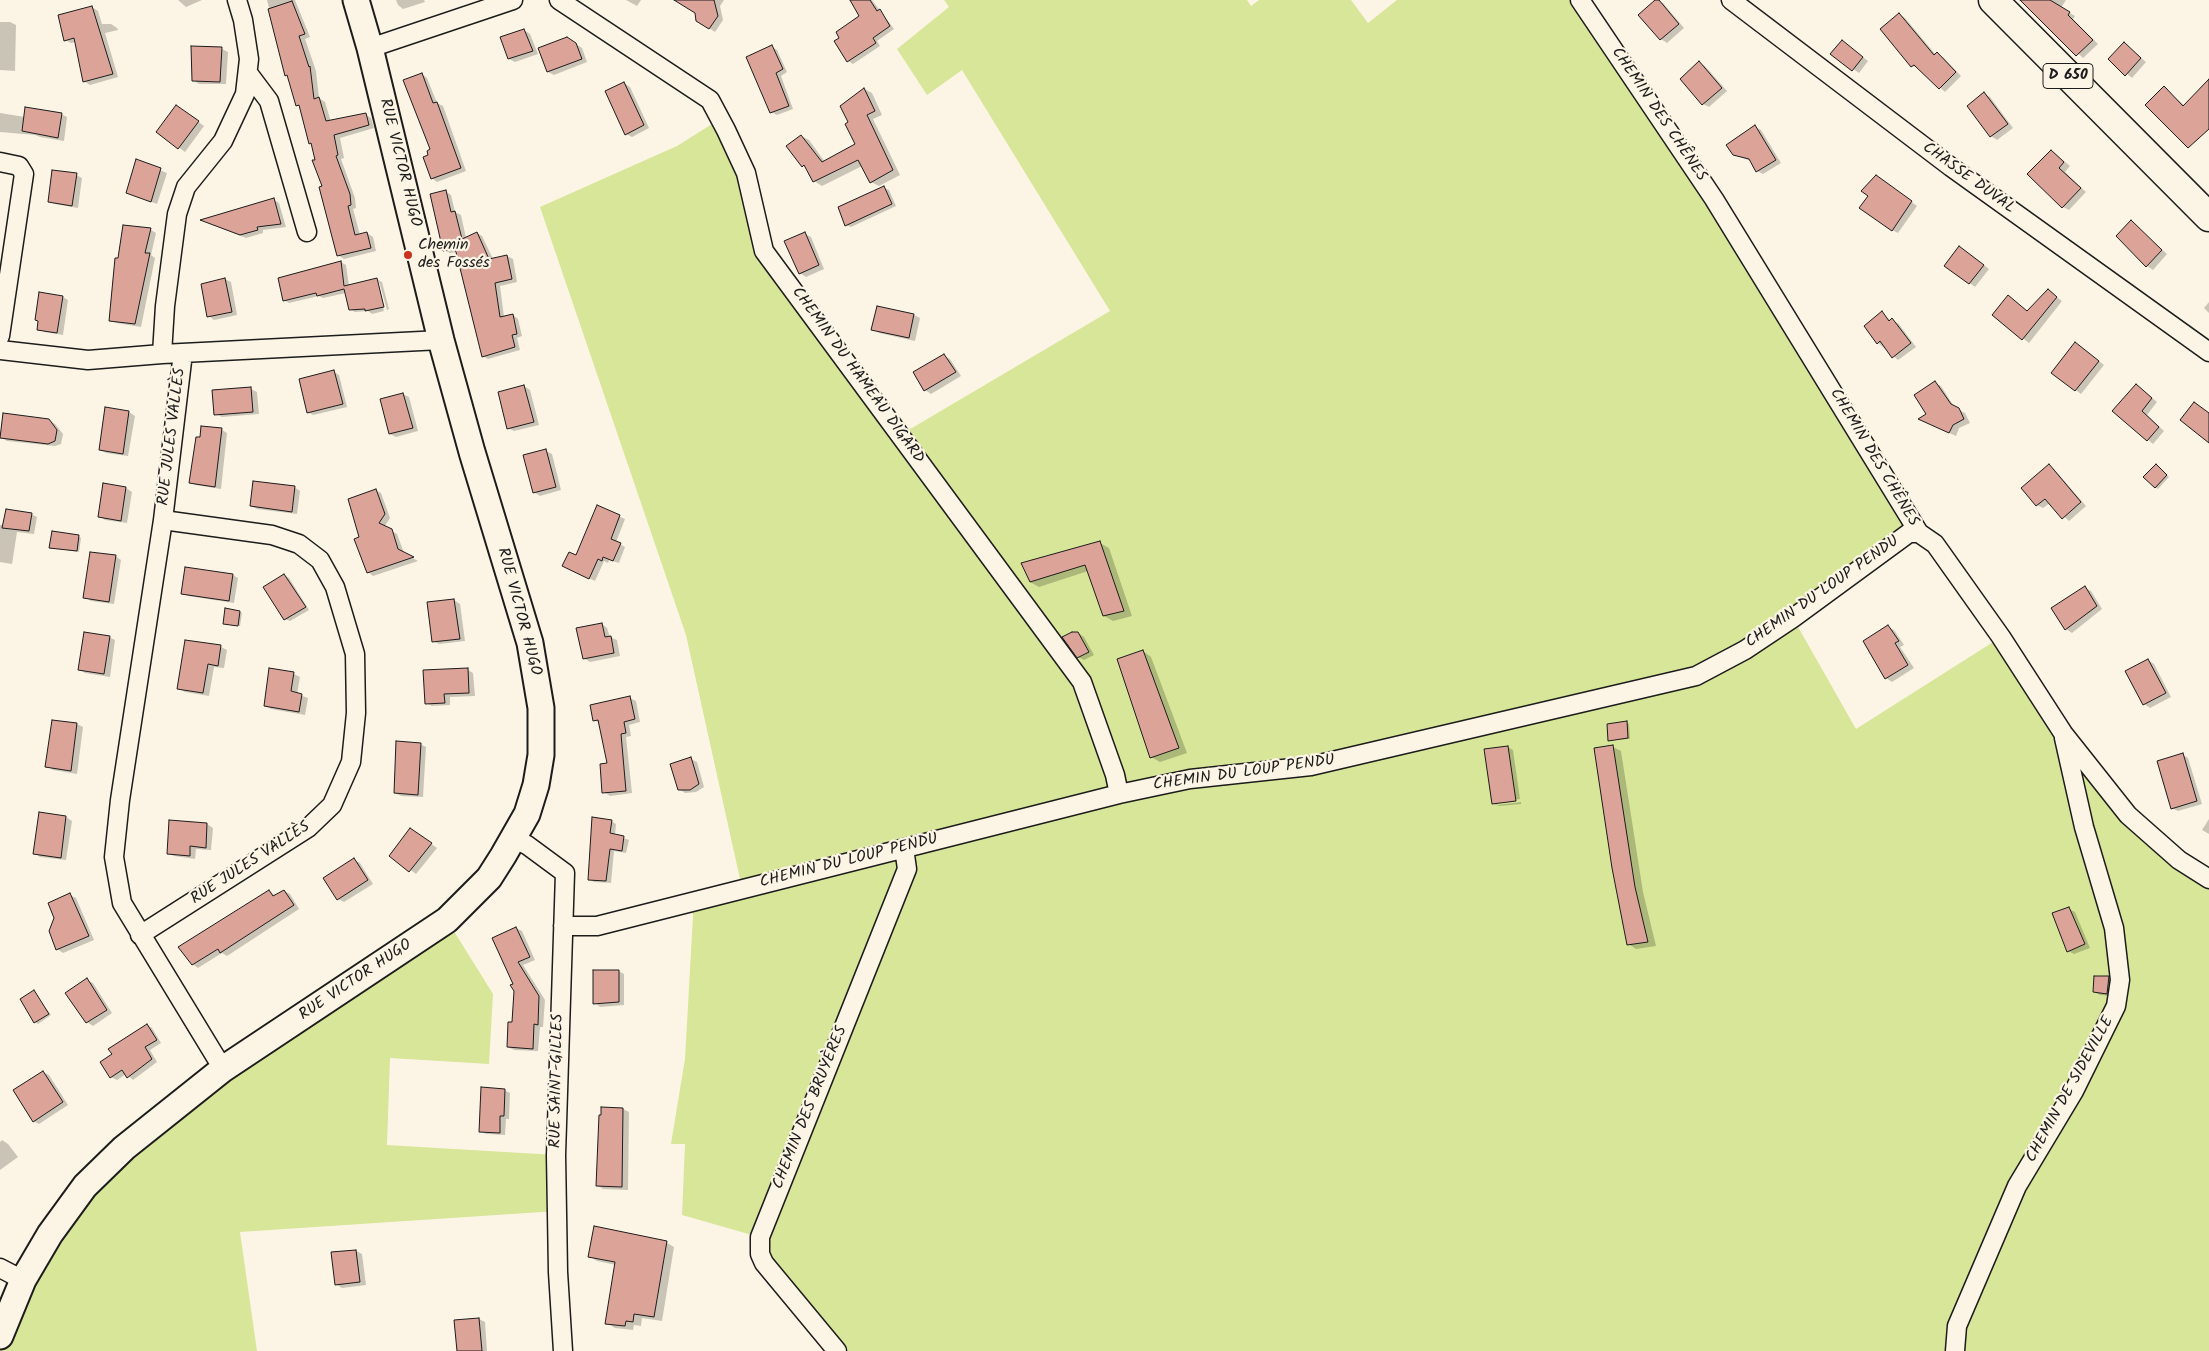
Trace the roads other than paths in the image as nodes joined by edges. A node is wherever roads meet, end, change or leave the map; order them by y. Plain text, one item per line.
1 (237, 0) edge
2 (356, 0) edge
3 (560, 0) edge
4 (1580, 0) edge
5 (1732, 0) edge
6 (1993, 0) edge
7 (506, 1) edge
8 (370, 48) junction
9 (248, 73) junction
10 (0, 162) edge
11 (2209, 217) edge
12 (307, 232) dead end
13 (0, 336) edge
14 (442, 340) junction
15 (0, 350) edge
16 (2209, 352) edge
17 (183, 353) junction
18 (162, 354) junction
19 (163, 520) junction
20 (1919, 534) junction
21 (2062, 732) junction
22 (1119, 794) junction
23 (514, 839) junction
24 (904, 848) junction
25 (2209, 879) edge
26 (562, 926) junction
27 (140, 935) junction
28 (223, 1069) junction
29 (0, 1268) edge
30 (23, 1280) junction
31 (0, 1336) edge
32 (563, 1351) edge
33 (837, 1351) edge
34 (1955, 1351) edge

1 - 9 street
2 - 8 main road, RUE VICTOR HUGO
3 - 22 street, CHEMIN DU HAMEAU DIGARD
4 - 20 street, CHEMIN DES CHÊNES
5 - 16 street, CHASSE DUVAL
6 - 11 main road, D 650
7 - 8 street
8 - 14 main road, RUE VICTOR HUGO
9 - 12 street
9 - 18 street
10 - 13 street
14 - 17 street
14 - 23 main road, RUE VICTOR HUGO
15 - 18 street
17 - 18 street
17 - 19 street, RUE JULES VALLÈS
19 - 27 street, RUE JULES VALLÈS
19 - 27 street, RUE JULES VALLÈS
20 - 21 street, CHEMIN DES CHÊNES
20 - 22 street, CHEMIN DU LOUP PENDU
21 - 25 street, CHEMIN DES CHÊNES
21 - 34 street, CHEMIN DE SIDEVILLE
22 - 24 street, CHEMIN DU LOUP PENDU
23 - 26 street, RUE SAINT-GILLES
23 - 28 main road, RUE VICTOR HUGO
24 - 26 street, CHEMIN DU LOUP PENDU
24 - 33 street, CHEMIN DES BRUYÈRES
26 - 32 street, RUE SAINT-GILLES
27 - 28 street, RUE JULES VALLÈS
28 - 30 main road, RUE VICTOR HUGO
29 - 30 street
30 - 31 main road, RUE VICTOR HUGO

